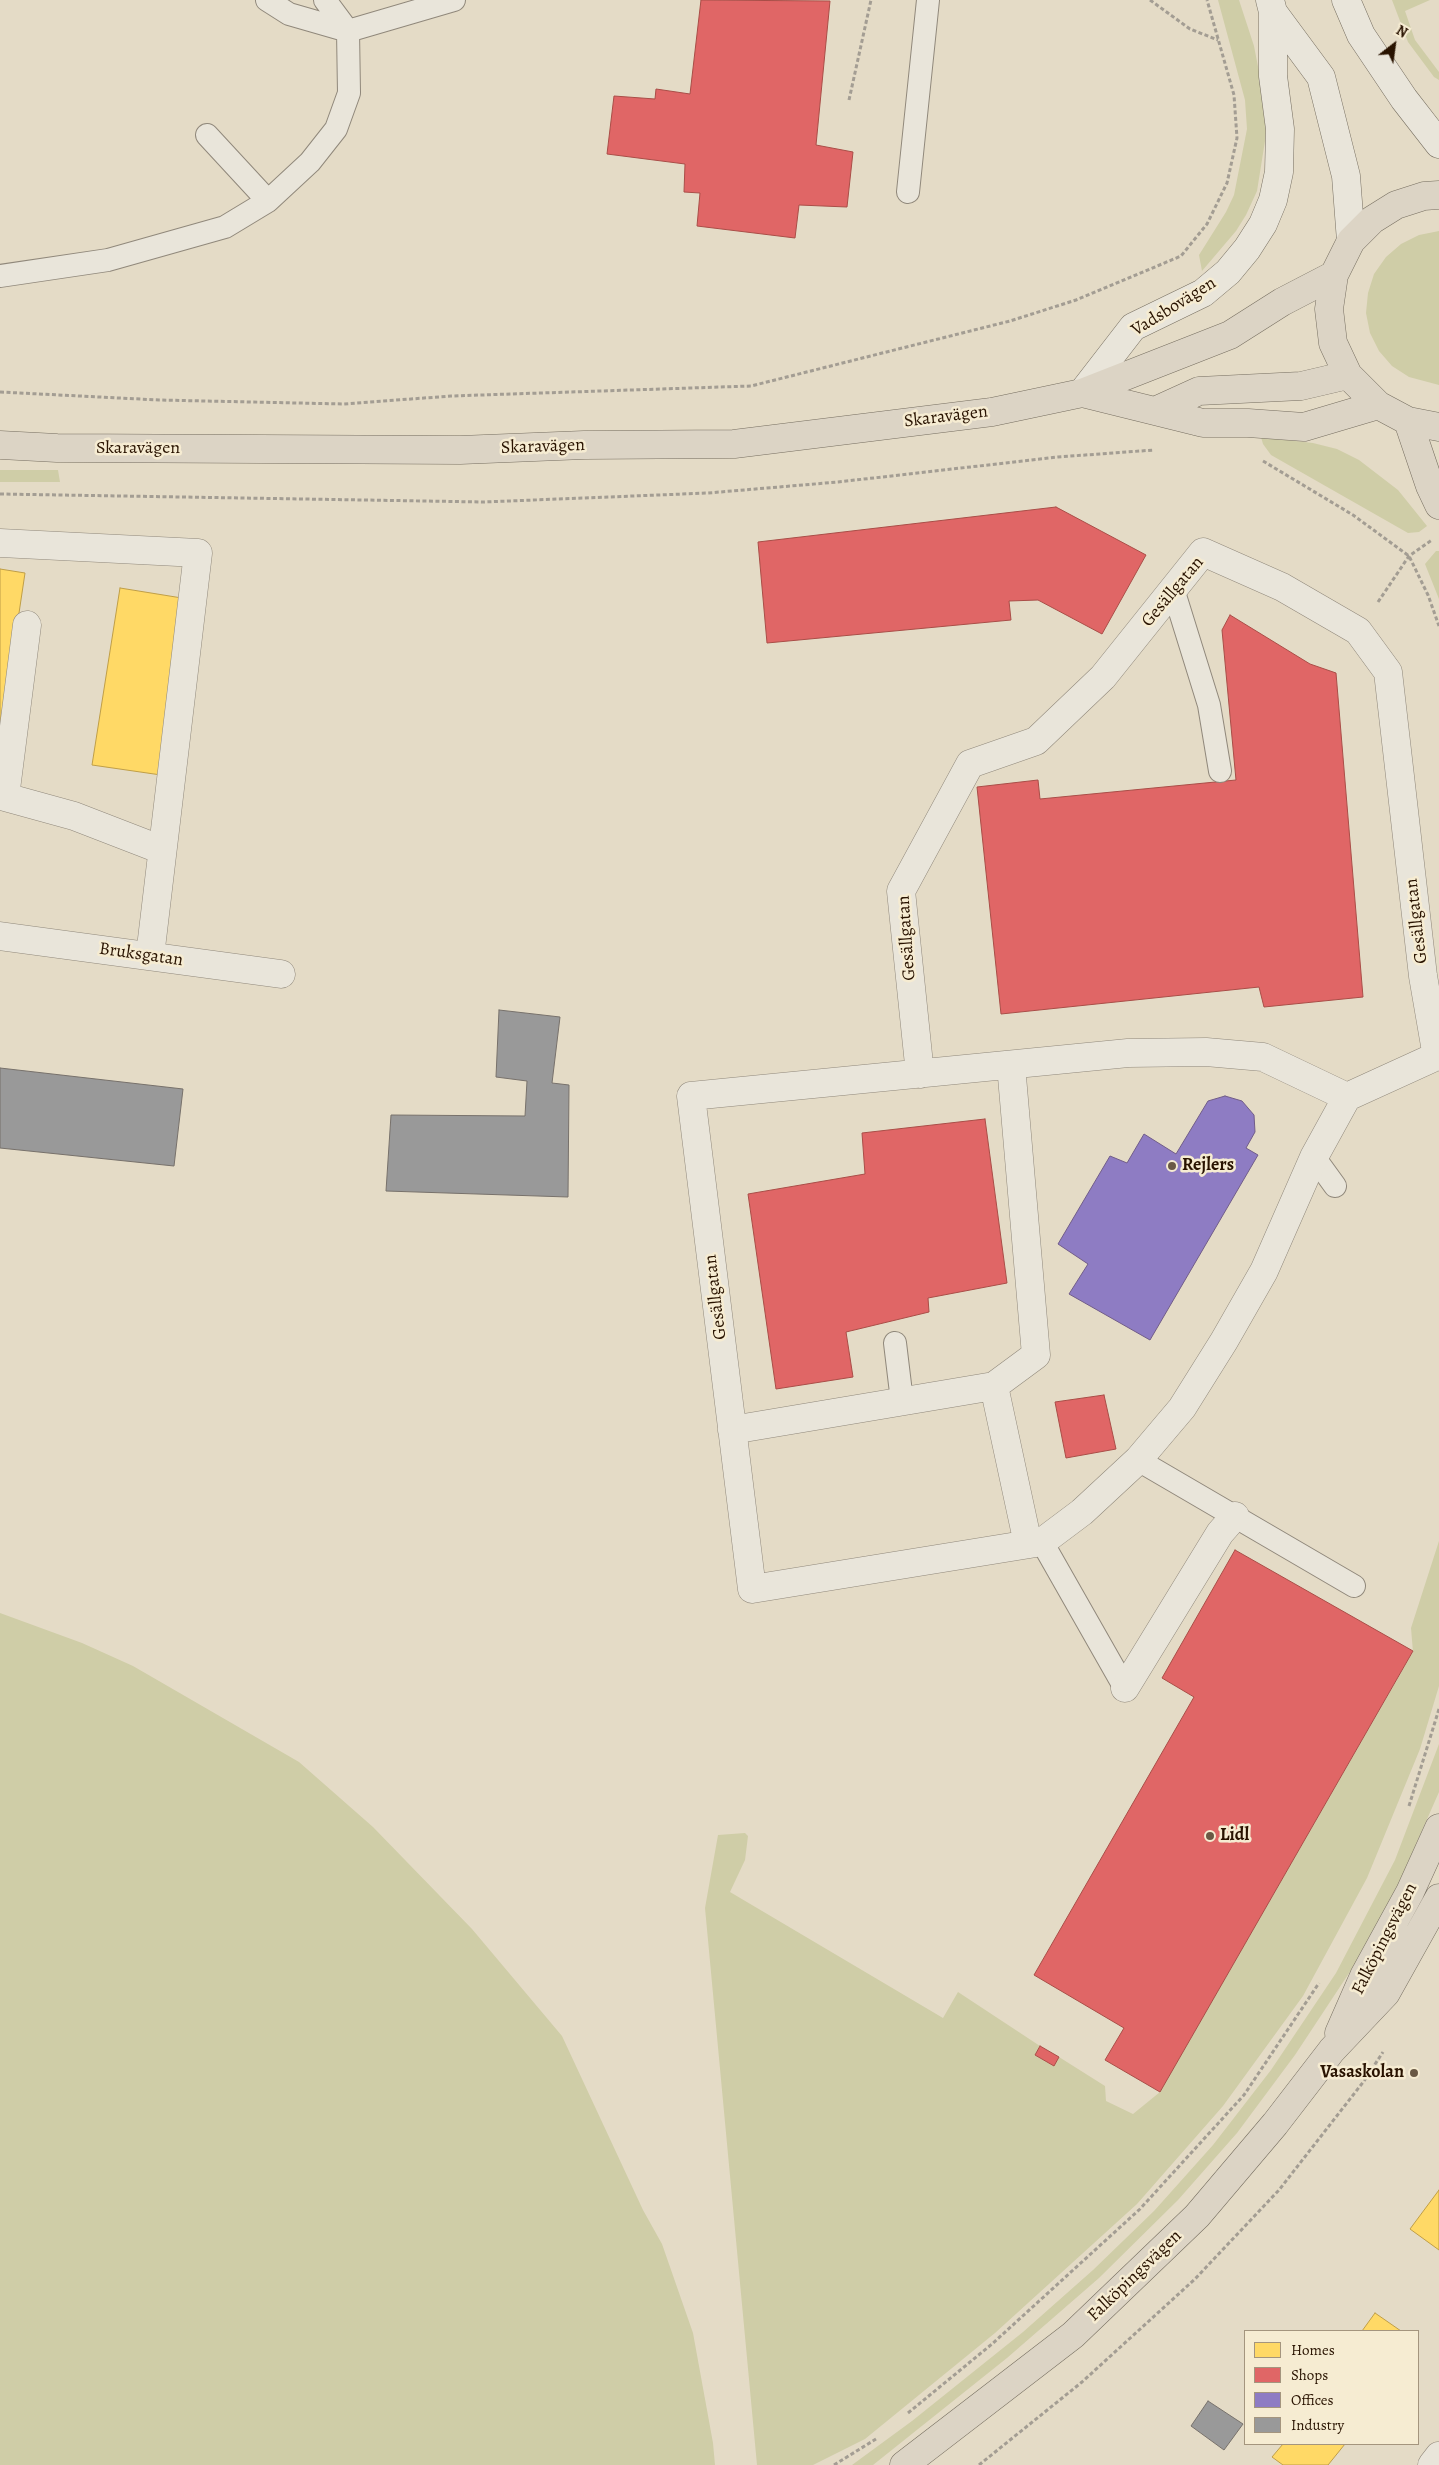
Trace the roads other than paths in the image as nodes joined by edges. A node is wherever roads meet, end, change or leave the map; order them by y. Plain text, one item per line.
1 (267, 0) edge
2 (325, 0) edge
3 (454, 0) edge
4 (928, 0) edge
5 (1346, 0) edge
6 (1271, 6) edge
7 (348, 31) junction
8 (207, 135) dead end
9 (1439, 144) edge
10 (908, 192) dead end
11 (1439, 195) edge
12 (268, 201) junction
13 (1351, 241) junction
14 (1334, 275) junction
15 (0, 276) edge
16 (1348, 374) junction
17 (1082, 393) junction
18 (1378, 406) junction
19 (1155, 411) junction
20 (1408, 421) junction
21 (1439, 427) edge
22 (0, 445) edge
23 (1439, 505) edge
24 (0, 543) edge
25 (1174, 589) junction
26 (27, 625) dead end
27 (1220, 771) dead end
28 (162, 850) junction
29 (0, 936) edge
30 (150, 956) junction
31 (281, 974) dead end
32 (1438, 1056) edge
33 (1011, 1065) junction
34 (920, 1074) junction
35 (1347, 1097) junction
36 (1314, 1157) junction
37 (1336, 1186) dead end
38 (895, 1343) dead end
39 (994, 1386) junction
40 (902, 1401) junction
41 (732, 1430) junction
42 (1138, 1460) junction
43 (1235, 1516) junction
44 (1035, 1543) junction
45 (1354, 1586) dead end
46 (1125, 1688) joint
47 (1439, 1828) edge
48 (1439, 1898) edge
49 (1332, 2050) junction
50 (1439, 2456) edge
51 (904, 2465) edge
52 (1432, 2465) edge

1 - 7 lane
2 - 7 lane
3 - 7 lane
4 - 10 lane
5 - 9 street
6 - 13 street, Vadsbovägen
6 - 17 street, Vadsbovägen
7 - 12 lane
8 - 12 lane
11 - 13 main road
12 - 15 lane
13 - 14 main road
14 - 16 main road
14 - 17 main road, Skaravägen
16 - 18 main road
16 - 19 main road
17 - 19 main road, Skaravägen
17 - 22 main road, Skaravägen
18 - 19 main road, Skaravägen
18 - 20 main road
20 - 21 main road
20 - 23 main road
24 - 28 street
25 - 27 lane
25 - 32 street, Gesällgatan
25 - 34 street, Gesällgatan
26 - 28 street
28 - 30 street
29 - 30 street, Bruksgatan
30 - 31 street, Bruksgatan
32 - 35 street, Gesällgatan
33 - 34 street, Gesällgatan
33 - 35 street, Gesällgatan
33 - 39 street
34 - 41 street, Gesällgatan
35 - 36 street
36 - 37 lane
36 - 42 street
38 - 40 lane
39 - 40 street
39 - 44 street
40 - 41 street
41 - 44 street
42 - 43 lane
42 - 44 street
43 - 45 lane
43 - 46 street
44 - 46 lane
47 - 49 main road, Falköpingsvägen
48 - 49 main road, Falköpingsvägen
49 - 51 main road, Falköpingsvägen
50 - 52 street

